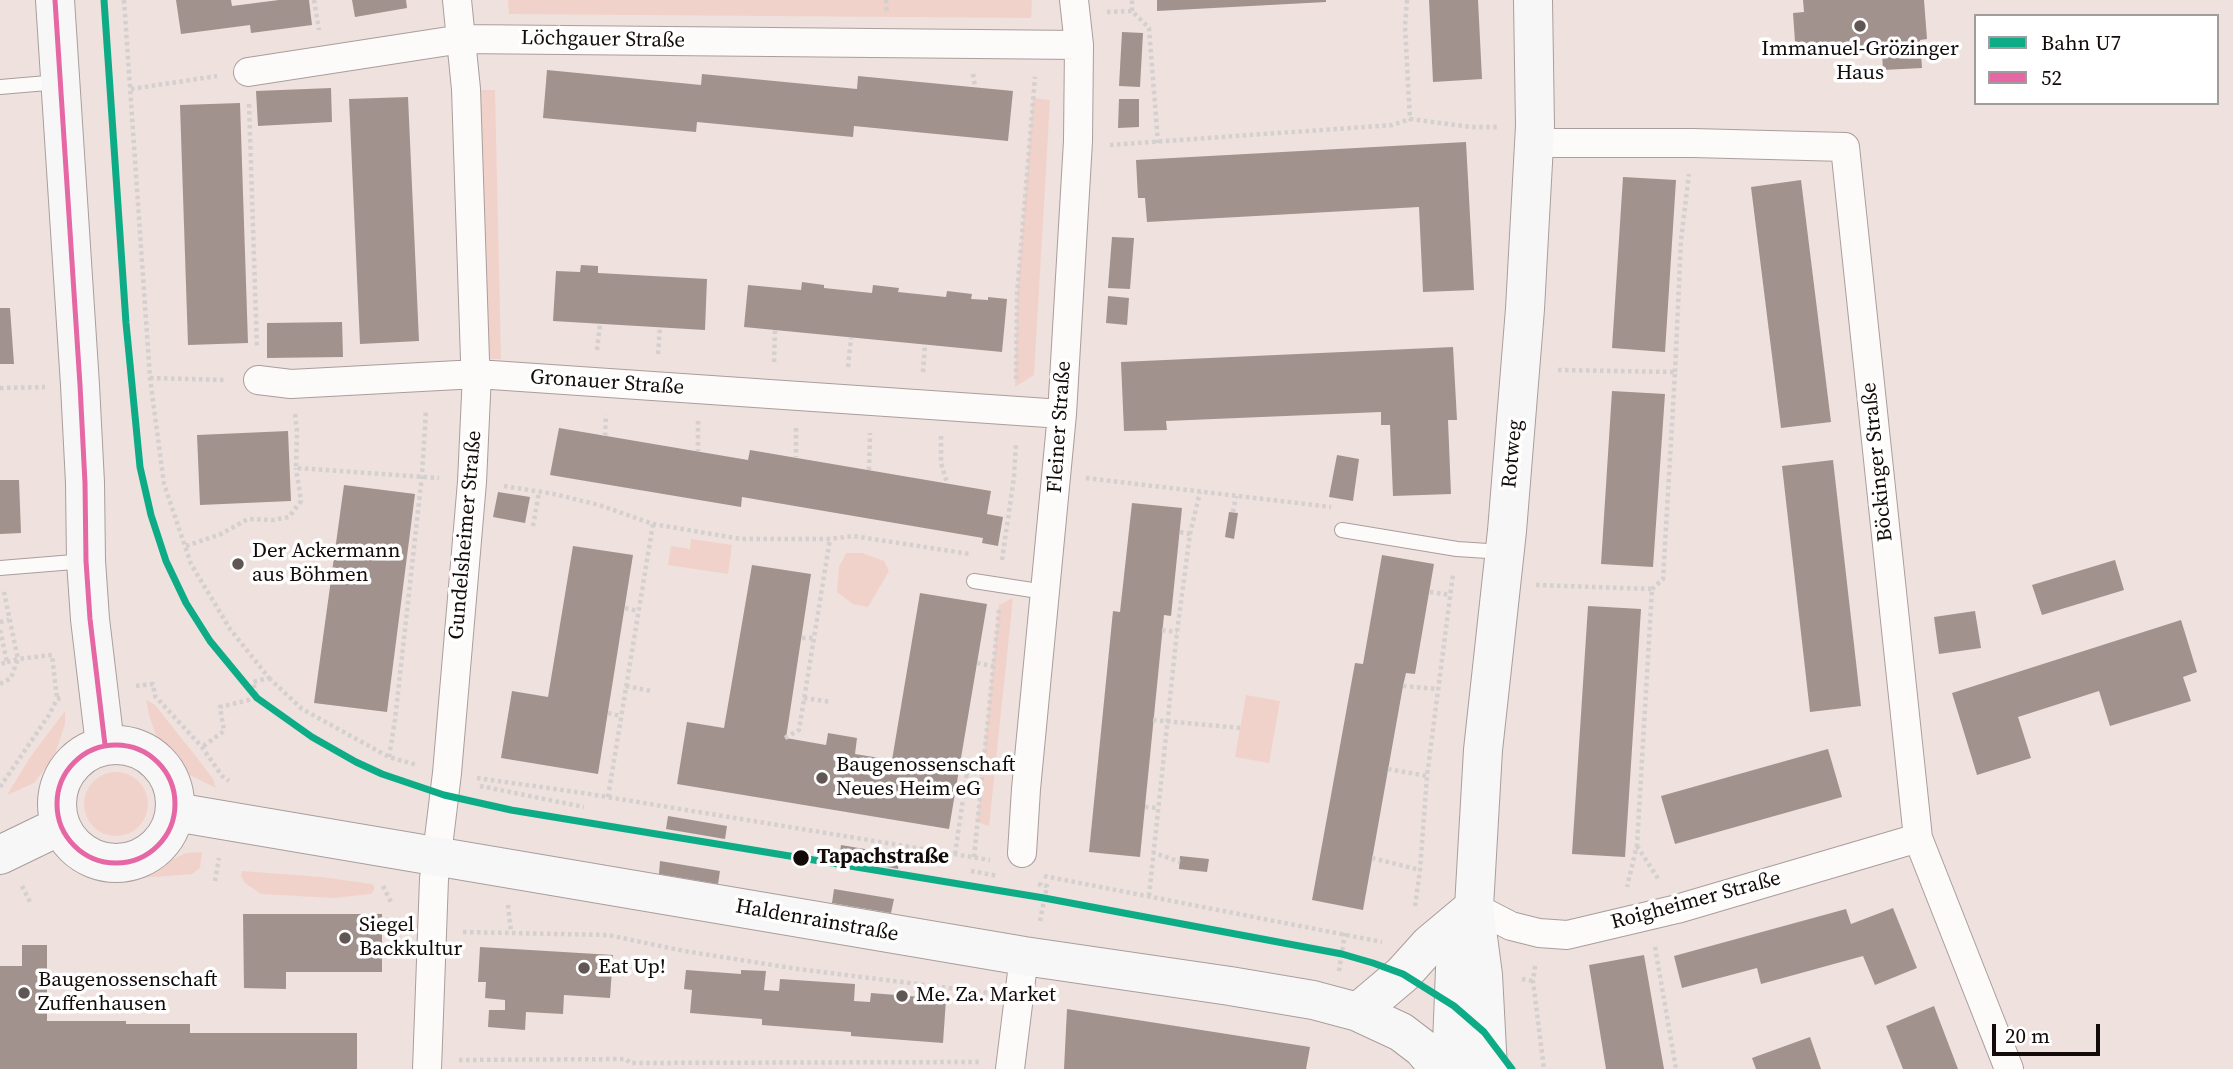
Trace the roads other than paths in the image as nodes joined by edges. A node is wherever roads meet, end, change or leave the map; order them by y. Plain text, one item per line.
1 (55, 0) edge
2 (457, 0) edge
3 (1074, 0) edge
4 (1534, 0) edge
5 (462, 39) junction
6 (1079, 45) junction
7 (248, 72) road end
8 (60, 82) junction
9 (0, 88) edge
10 (1534, 134) junction
11 (477, 374) junction
12 (258, 380) road end
13 (1062, 414) junction
14 (1342, 530) dead end
15 (86, 561) junction
16 (0, 568) edge
17 (1502, 568) junction
18 (974, 580) dead end
19 (1045, 592) junction
20 (105, 745) junction
21 (175, 812) junction
22 (60, 826) junction
23 (1918, 838) junction
24 (0, 855) edge
25 (437, 857) junction
26 (1019, 861) road end
27 (1474, 907) junction
28 (1024, 956) junction
29 (1359, 1012) junction
30 (427, 1064) edge
31 (1010, 1065) edge
32 (1440, 1069) edge
33 (1451, 1069) edge
34 (1488, 1069) edge
35 (2010, 1069) edge

1 - 8 main road
2 - 5 street, Gundelsheimer Straße
3 - 6 street, Fleiner Straße
4 - 10 main road, Rotweg
5 - 6 street, Löchgauer Straße
5 - 7 street, Löchgauer Straße
5 - 11 street, Gundelsheimer Straße
6 - 13 street, Fleiner Straße
8 - 9 lane
8 - 15 main road
10 - 17 main road, Rotweg
10 - 23 street, Böckinger Straße
11 - 12 street, Gronauer Straße
11 - 13 street, Gronauer Straße
11 - 25 street, Gundelsheimer Straße
13 - 19 street, Fleiner Straße
14 - 17 lane
15 - 16 lane
15 - 20 main road
17 - 27 main road, Rotweg
18 - 19 lane
19 - 26 street, Fleiner Straße
20 - 21 main road
20 - 22 main road
21 - 22 main road
21 - 25 main road, Haldenrainstraße
22 - 24 main road
23 - 27 street, Roigheimer Straße
23 - 35 street, Böckinger Straße
25 - 28 main road, Haldenrainstraße
25 - 30 street, Gundelsheimer Straße
27 - 29 main road
27 - 33 main road, Rotweg
27 - 34 main road, Rotweg
28 - 29 main road, Haldenrainstraße
28 - 31 street
29 - 32 main road, Haldenrainstraße

